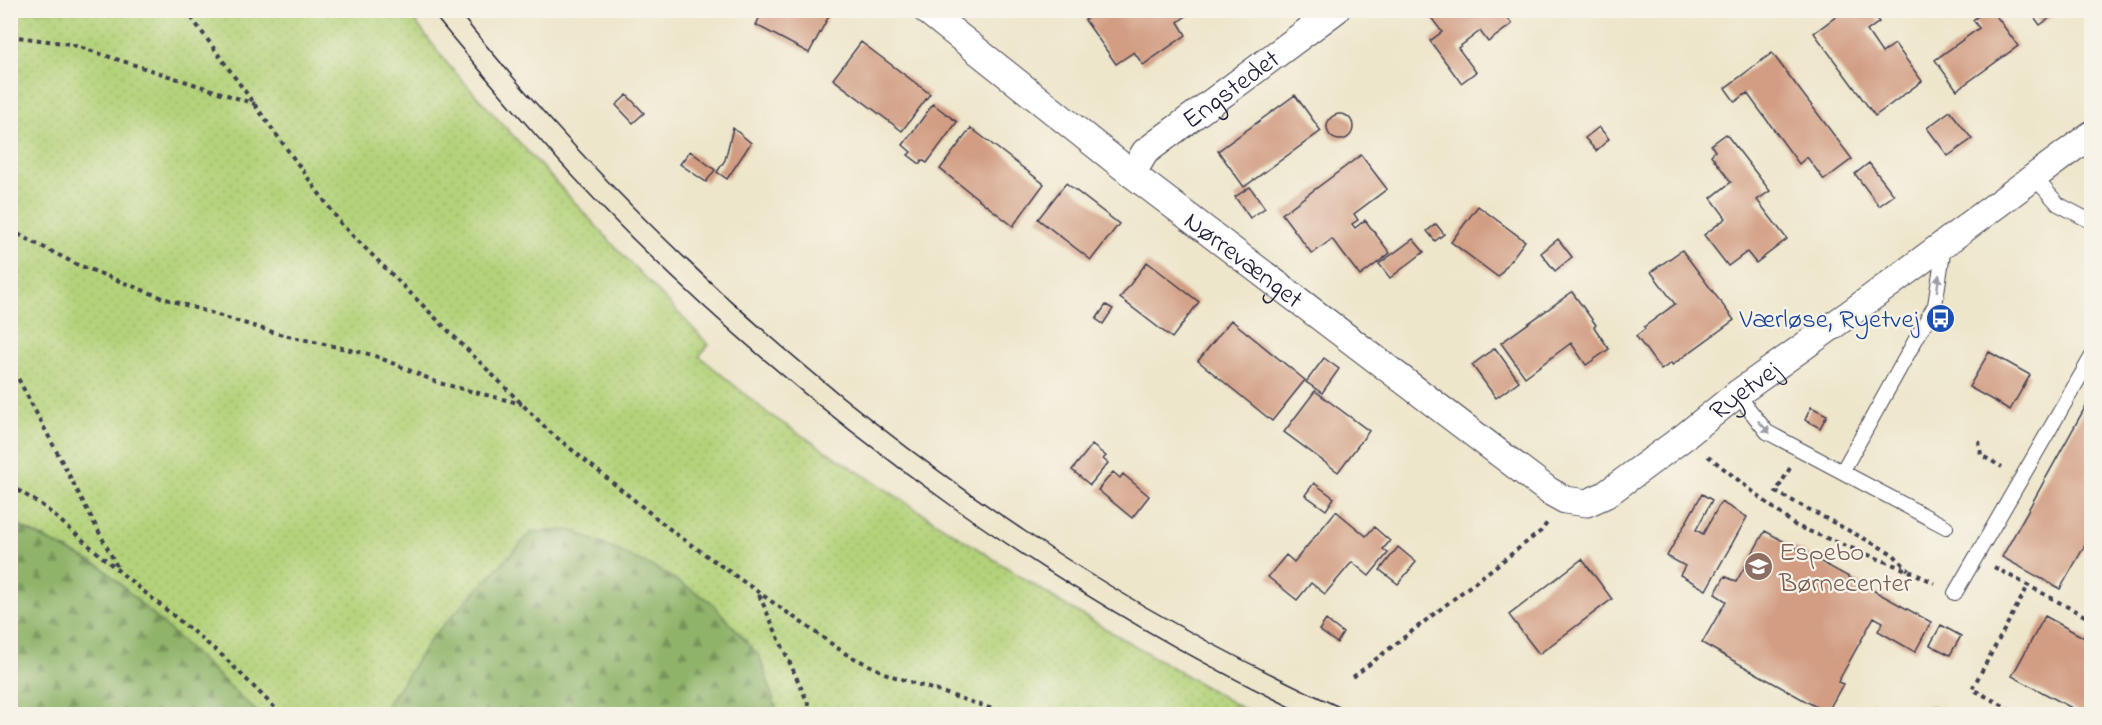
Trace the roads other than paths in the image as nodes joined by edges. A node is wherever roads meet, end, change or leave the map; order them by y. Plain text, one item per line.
1 (926, 10) edge
2 (1336, 10) edge
3 (2091, 134) edge
4 (1132, 174) junction
5 (2034, 177) junction
6 (2091, 222) edge
7 (1944, 243) junction
8 (2091, 356) edge
9 (1737, 394) junction
10 (1842, 472) junction
11 (1565, 500) joint
12 (1946, 527) dead end
13 (1955, 593) road end

1 - 4 street, Nørrevænget
2 - 4 street, Engstedet
3 - 5 street, Ryetvej
4 - 11 street, Nørrevænget
5 - 6 lane
5 - 7 street, Ryetvej
7 - 9 street, Ryetvej
10 -> 7 lane
8 - 13 lane
9 -> 10 lane
9 - 11 street, Ryetvej
10 - 12 lane

